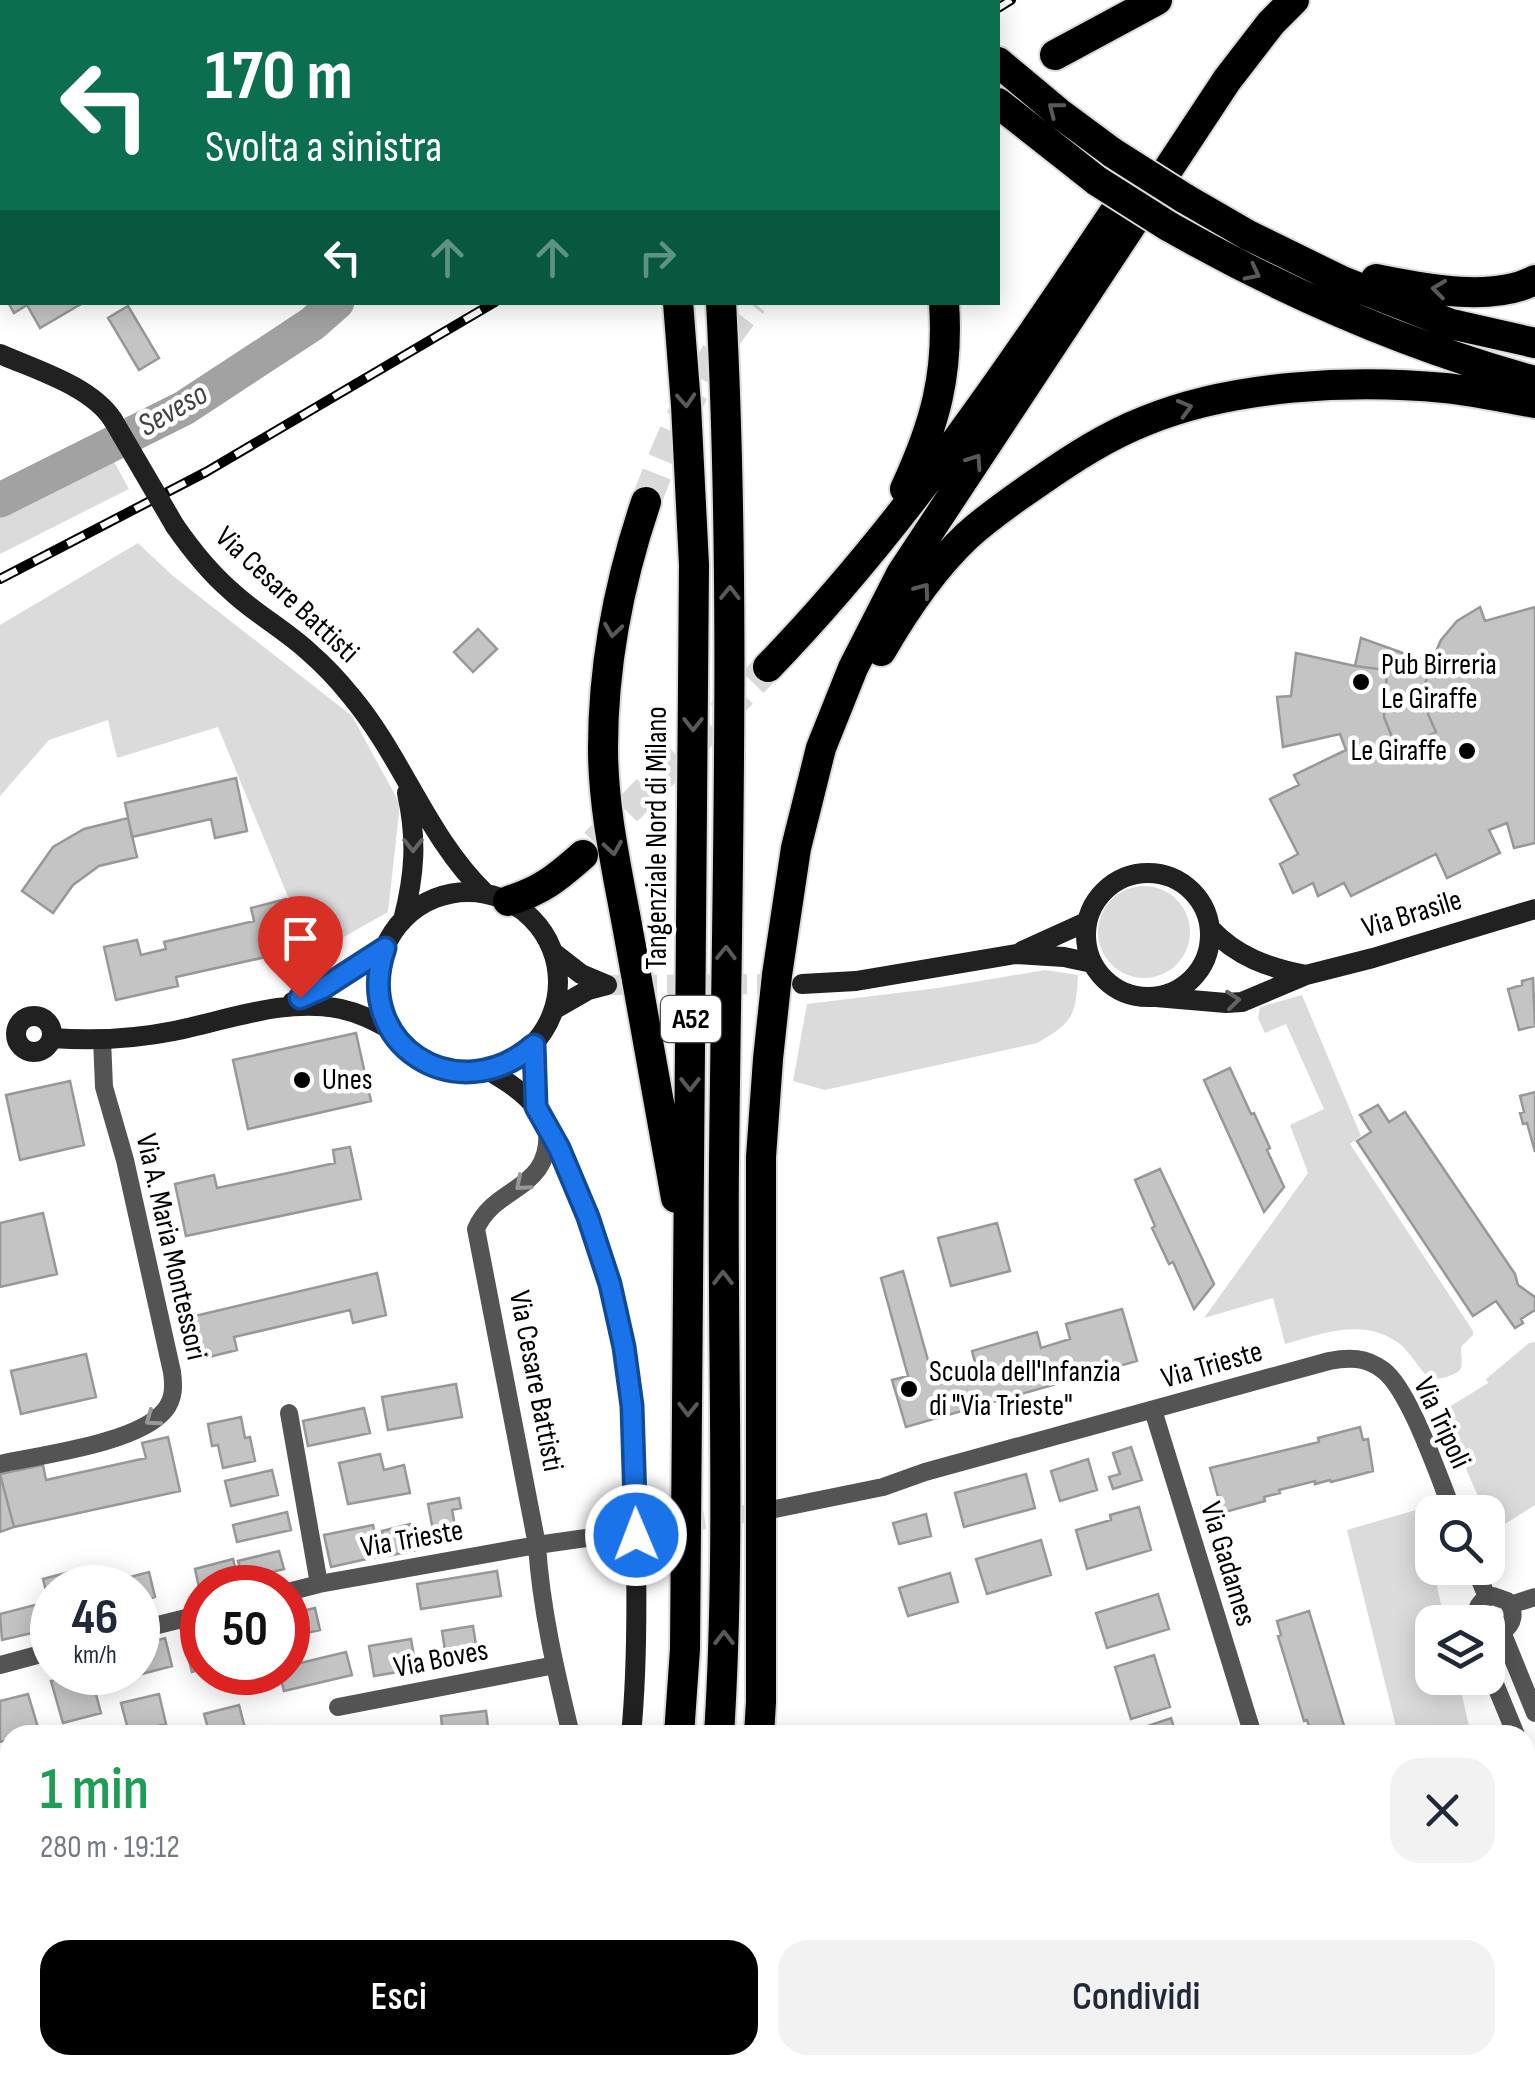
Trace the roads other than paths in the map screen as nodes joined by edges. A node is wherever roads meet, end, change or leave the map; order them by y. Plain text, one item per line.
1 (1156, 0) edge
2 (1267, 0) edge
3 (1294, 0) edge
4 (1055, 55) dead end
5 (1000, 64) edge
6 (1000, 105) edge
7 (1248, 235) junction
8 (1535, 280) edge
9 (678, 305) edge
10 (720, 305) edge
11 (944, 305) edge
12 (1535, 343) edge
13 (0, 354) edge
14 (1535, 381) edge
15 (1535, 402) edge
16 (646, 502) tunnel mouth
17 (862, 560) junction
18 (768, 666) tunnel mouth
19 (402, 772) junction
20 (808, 798) junction
21 (583, 855) tunnel mouth
22 (496, 897) junction
23 (1535, 909) edge
24 (403, 920) junction
25 (1086, 922) junction
26 (1210, 928) junction
27 (385, 948) junction
28 (554, 953) junction
29 (1016, 954) junction
30 (1092, 963) junction
31 (1306, 974) junction
32 (802, 984) tunnel mouth
33 (1156, 997) junction
34 (274, 1009) junction
35 (555, 1009) junction
36 (391, 1030) junction
37 (8, 1036) edge
38 (102, 1039) junction
39 (534, 1045) junction
40 (489, 1071) junction
41 (536, 1107) junction
42 (548, 1127) junction
43 (689, 1272) junction
44 (1373, 1364) joint
45 (1152, 1410) junction
46 (289, 1413) dead end
47 (0, 1464) edge
48 (1446, 1495) edge
49 (776, 1509) tunnel mouth
50 (607, 1535) tunnel mouth
51 (537, 1545) junction
52 (320, 1584) junction
53 (1483, 1585) edge
54 (310, 1586) edge
55 (1488, 1597) junction
56 (1535, 1597) edge
57 (1481, 1605) edge
58 (1510, 1605) junction
59 (1505, 1627) edge
60 (1505, 1652) edge
61 (30, 1656) edge
62 (0, 1664) edge
63 (555, 1666) junction
64 (1499, 1695) edge
65 (338, 1706) dead end
66 (1535, 1713) edge
67 (569, 1725) edge
68 (632, 1725) edge
69 (680, 1725) edge
70 (719, 1725) edge
71 (760, 1725) edge
72 (1250, 1725) edge
73 (1512, 1725) edge

1 - 4 highway
2 - 17 highway
20 -> 3 highway
7 -> 5 highway, bridge
6 -> 14 highway, bridge
8 -> 7 highway
7 - 12 highway
9 -> 43 highway, Tangenziale Nord di Milano / A52
70 -> 10 highway, A52
11 - 17 highway
13 - 19 street, Via Cesare Battisti, bridge
20 -> 15 highway
16 -> 43 highway
17 - 18 highway
19 - 22 street, Via Cesare Battisti
19 -> 24 street, Via Cesare Battisti
20 - 71 highway
21 - 22 highway
22 - 24 street
22 - 28 street
23 - 31 street, Via Brasile
24 - 27 street
25 - 26 street
25 - 29 street
25 - 30 street
26 - 31 street, Via Brasile
26 - 33 street
27 - 34 street
27 - 36 street
28 - 35 street
28 - 35 street
29 - 30 street
29 - 32 street
30 - 33 street
33 -> 31 street, Via Brasile
34 - 36 street
34 - 38 street
35 - 39 street
36 - 40 street
37 - 38 street
38 -> 47 street, Via A. Maria Montessori
39 - 40 street
39 - 41 street
40 - 41 street
41 - 42 street
42 -> 51 street, Via Cesare Battisti
42 - 68 street
43 -> 69 highway, Tangenziale Nord di Milano / A52
44 - 45 street, Via Trieste
44 - 48 street, Via Tripoli
45 - 49 street, Via Trieste
45 - 72 street, Via Gadames
46 - 52 street
50 - 51 street, Via Trieste
51 - 52 street, Via Trieste
51 - 63 street, Via Cesare Battisti
52 - 54 street, Via Trieste
53 - 55 street
55 - 57 street
55 - 58 street
56 - 58 street
58 - 59 street
60 - 66 street
61 - 62 street
63 - 65 street, Via Boves
63 - 67 street, Via Cesare Battisti
64 - 73 street

